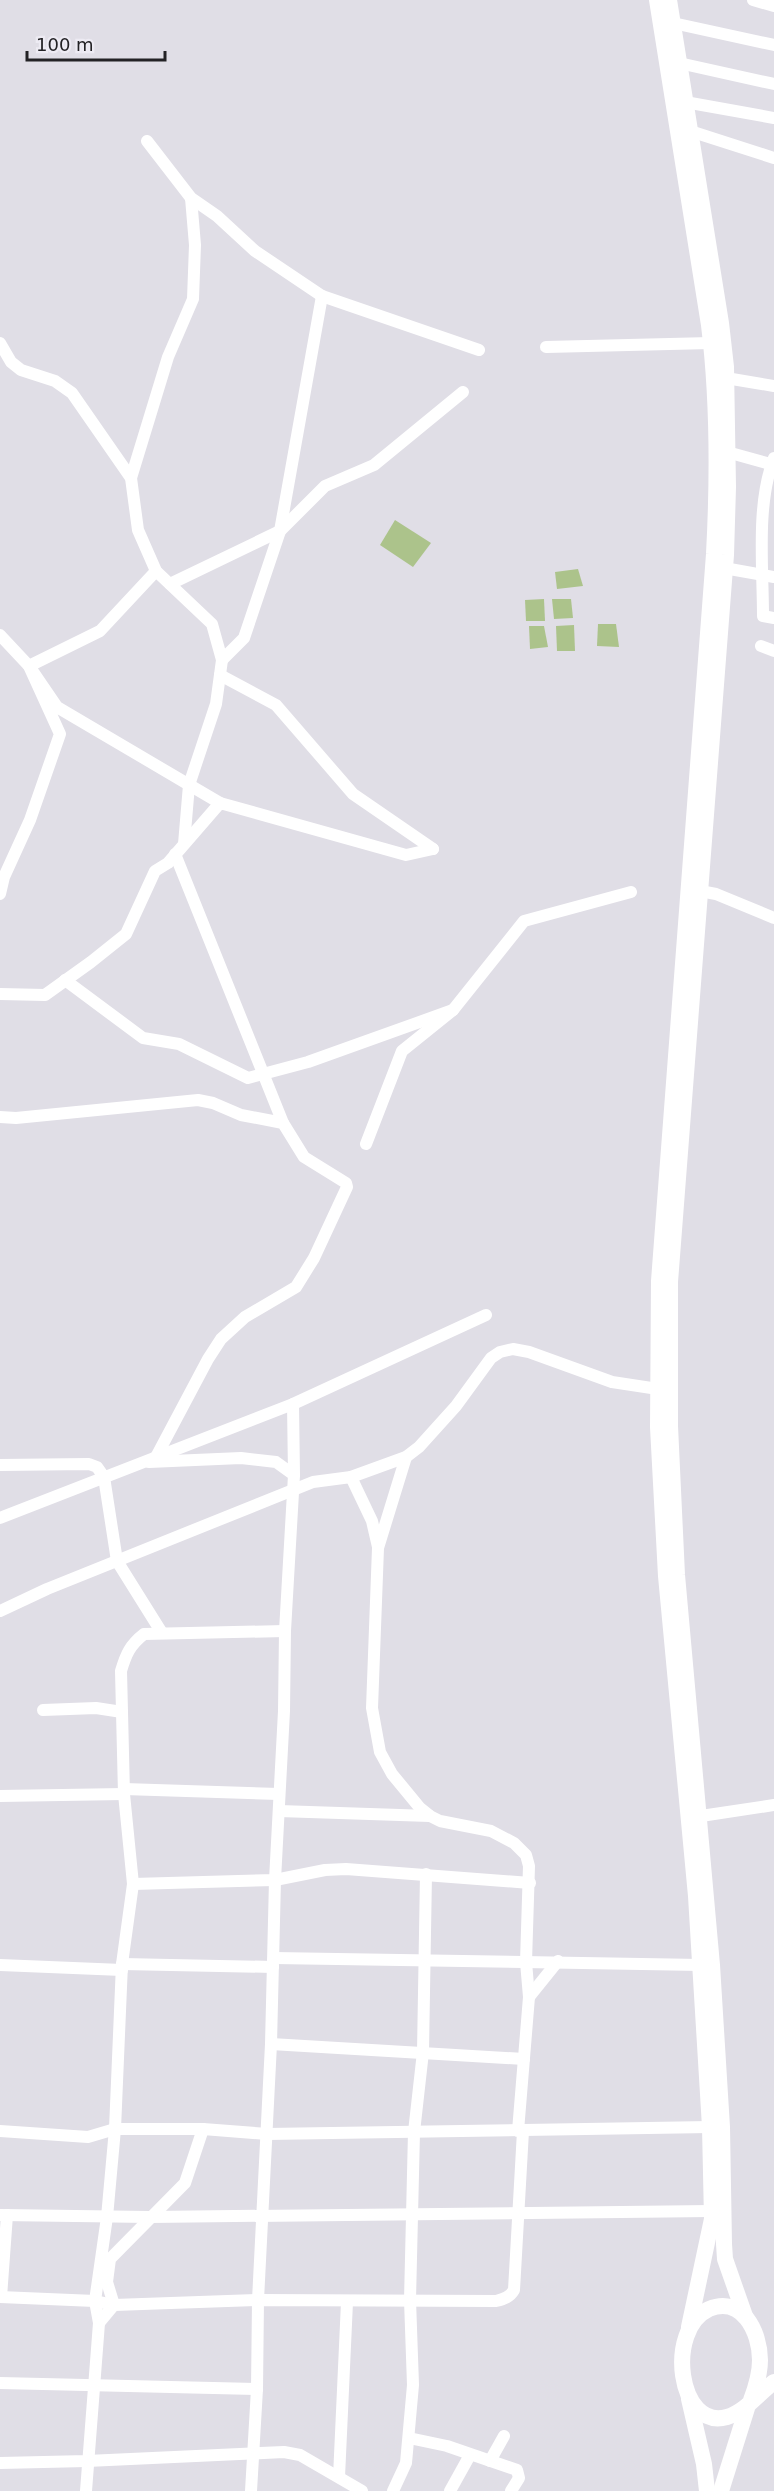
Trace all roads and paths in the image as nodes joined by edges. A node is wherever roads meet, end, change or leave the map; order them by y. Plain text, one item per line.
1 (657, 0) edge
2 (669, 0) edge
3 (753, 0) edge
4 (774, 6) edge
5 (673, 23) junction
6 (774, 45) edge
7 (679, 63) junction
8 (774, 84) edge
9 (686, 102) junction
10 (774, 118) edge
11 (690, 131) junction
12 (147, 141) dead end
13 (774, 158) edge
14 (191, 198) junction
15 (322, 296) junction
16 (0, 343) edge
17 (711, 343) junction
18 (546, 347) dead end
19 (479, 350) dead end
20 (726, 378) junction
21 (774, 386) edge
22 (463, 393) dead end
23 (727, 452) junction
24 (773, 463) edge
25 (131, 478) junction
26 (770, 497) edge
27 (280, 531) junction
28 (768, 539) edge
29 (724, 568) junction
30 (156, 571) junction
31 (769, 576) edge
32 (170, 584) junction
33 (774, 618) edge
34 (0, 635) edge
35 (761, 646) dead end
36 (774, 651) edge
37 (222, 660) junction
38 (28, 666) junction
39 (220, 675) junction
40 (189, 785) junction
41 (220, 803) junction
42 (184, 844) junction
43 (175, 854) junction
44 (700, 891) junction
45 (631, 892) dead end
46 (0, 894) edge
47 (774, 918) edge
48 (65, 980) junction
49 (0, 994) edge
50 (453, 1011) junction
51 (263, 1074) junction
52 (0, 1116) edge
53 (283, 1124) junction
54 (366, 1144) dead end
55 (486, 1315) dead end
56 (658, 1389) junction
57 (293, 1404) junction
58 (406, 1457) junction
59 (152, 1460) junction
60 (0, 1465) edge
61 (294, 1475) junction
62 (351, 1477) junction
63 (104, 1478) junction
64 (292, 1490) junction
65 (0, 1518) edge
66 (378, 1548) junction
67 (117, 1561) junction
68 (0, 1611) edge
69 (285, 1631) junction
70 (162, 1634) junction
71 (43, 1710) dead end
72 (122, 1712) junction
73 (124, 1792) junction
74 (279, 1794) junction
75 (0, 1796) edge
76 (774, 1805) edge
77 (279, 1811) junction
78 (430, 1816) junction
79 (701, 1816) junction
80 (426, 1874) junction
81 (275, 1880) junction
82 (530, 1883) junction
83 (133, 1884) junction
84 (558, 1961) junction
85 (274, 1962) junction
86 (424, 1962) junction
87 (526, 1962) junction
88 (0, 1965) edge
89 (700, 1965) junction
90 (122, 1967) junction
91 (529, 1997) junction
92 (272, 2044) junction
93 (423, 2052) junction
94 (524, 2059) junction
95 (710, 2127) junction
96 (116, 2128) junction
97 (203, 2129) junction
98 (0, 2130) edge
99 (520, 2131) junction
100 (414, 2132) junction
101 (267, 2134) junction
102 (712, 2211) junction
103 (520, 2213) junction
104 (413, 2214) junction
105 (4, 2215) edge
106 (263, 2215) junction
107 (106, 2217) junction
108 (150, 2217) junction
109 (1, 2297) edge
110 (258, 2300) junction
111 (410, 2300) junction
112 (95, 2301) junction
113 (347, 2302) junction
114 (114, 2305) junction
115 (749, 2322) junction
116 (99, 2323) junction
117 (690, 2327) junction
118 (774, 2346) edge
119 (774, 2382) edge
120 (0, 2383) edge
121 (94, 2386) junction
122 (257, 2389) junction
123 (688, 2395) junction
124 (750, 2403) junction
125 (504, 2436) dead end
126 (409, 2438) junction
127 (254, 2453) junction
128 (470, 2456) junction
129 (87, 2461) junction
130 (490, 2461) junction
131 (0, 2463) edge
132 (339, 2477) junction
133 (360, 2490) edge
134 (86, 2491) edge
135 (251, 2491) edge
136 (393, 2491) edge
137 (450, 2491) edge
138 (511, 2491) edge
139 (707, 2491) edge
140 (722, 2491) edge

1 - 17 highway
2 - 5 highway
3 - 4 street
5 - 6 street
5 - 7 highway
7 - 8 street
7 - 9 highway
9 - 10 street
9 - 11 highway
11 - 13 street
11 - 20 highway
12 - 14 street
14 - 15 street
14 - 25 street
15 - 19 street
15 - 27 street
16 - 25 street
17 - 18 street
17 - 56 highway
20 - 21 street
20 - 23 highway
22 - 27 street
23 - 24 street
23 - 29 highway
24 - 26 street
25 - 30 street
26 - 28 street
27 - 32 street
27 - 37 street
28 - 31 street
29 - 31 street
29 - 44 highway
30 - 32 street
30 - 38 street
31 - 33 street
32 - 37 street
34 - 38 street
35 - 36 street
37 - 39 street
38 - 40 street
38 - 46 street
39 - 40 street
39 - 41 street
40 - 41 street
40 - 42 street
41 - 42 street
42 - 43 street
43 - 48 street
43 - 51 street
44 - 47 street
44 - 79 highway
45 - 50 street
48 - 49 street
48 - 51 street
50 - 51 street
50 - 54 street
51 - 53 street
52 - 53 street
53 - 59 street
55 - 57 street
56 - 58 street
56 - 89 highway
57 - 59 street
57 - 61 street
58 - 62 street
58 - 66 street
59 - 61 street
59 - 63 street
60 - 63 street
61 - 64 street
62 - 64 street
62 - 66 street
63 - 65 street
63 - 67 street
64 - 67 street
64 - 69 street
66 - 78 street
67 - 68 street
67 - 70 street
69 - 70 street
69 - 74 street
70 - 72 street
71 - 72 street
72 - 73 street
73 - 74 street
73 - 75 street
73 - 83 street
74 - 77 street
76 - 79 street
77 - 78 street
77 - 81 street
78 - 82 street
79 - 115 highway
80 - 81 street
80 - 82 street
80 - 86 street
81 - 83 street
81 - 85 street
82 - 87 street
83 - 90 street
84 - 87 street
84 - 89 street
84 - 91 street
85 - 86 street
85 - 90 street
85 - 92 street
86 - 87 street
86 - 93 street
87 - 91 street
88 - 90 street
89 - 95 highway
90 - 96 street
91 - 94 street
92 - 93 street
92 - 101 street
93 - 94 street
93 - 100 street
94 - 99 street
95 - 99 street
95 - 102 highway
96 - 97 street
96 - 98 street
96 - 107 street
97 - 101 street
97 - 108 street
99 - 100 street
99 - 103 street
100 - 101 street
100 - 104 street
101 - 106 street
102 - 103 street
102 - 117 highway
103 - 104 street
103 - 111 street
104 - 106 street
104 - 111 street
105 - 107 street
105 - 109 street
106 - 108 street
106 - 110 street
107 - 108 street
107 - 112 street
108 - 114 street
109 - 112 street
110 - 113 street
110 - 114 street
110 - 122 street
111 - 113 street
111 - 126 street
112 - 114 street
112 - 116 street
113 - 132 street
114 - 116 street
115 - 117 highway
115 - 118 highway
115 - 124 highway
116 - 121 street
117 - 123 highway
119 - 124 highway
120 - 121 street
121 - 122 street
121 - 129 street
122 - 127 street
123 - 124 highway
123 - 139 highway
124 - 140 highway
125 - 130 street
126 - 128 street
126 - 136 street
127 - 129 street
127 - 132 street
127 - 135 street
128 - 130 street
128 - 137 street
129 - 131 street
129 - 134 street
130 - 138 street
132 - 133 street

